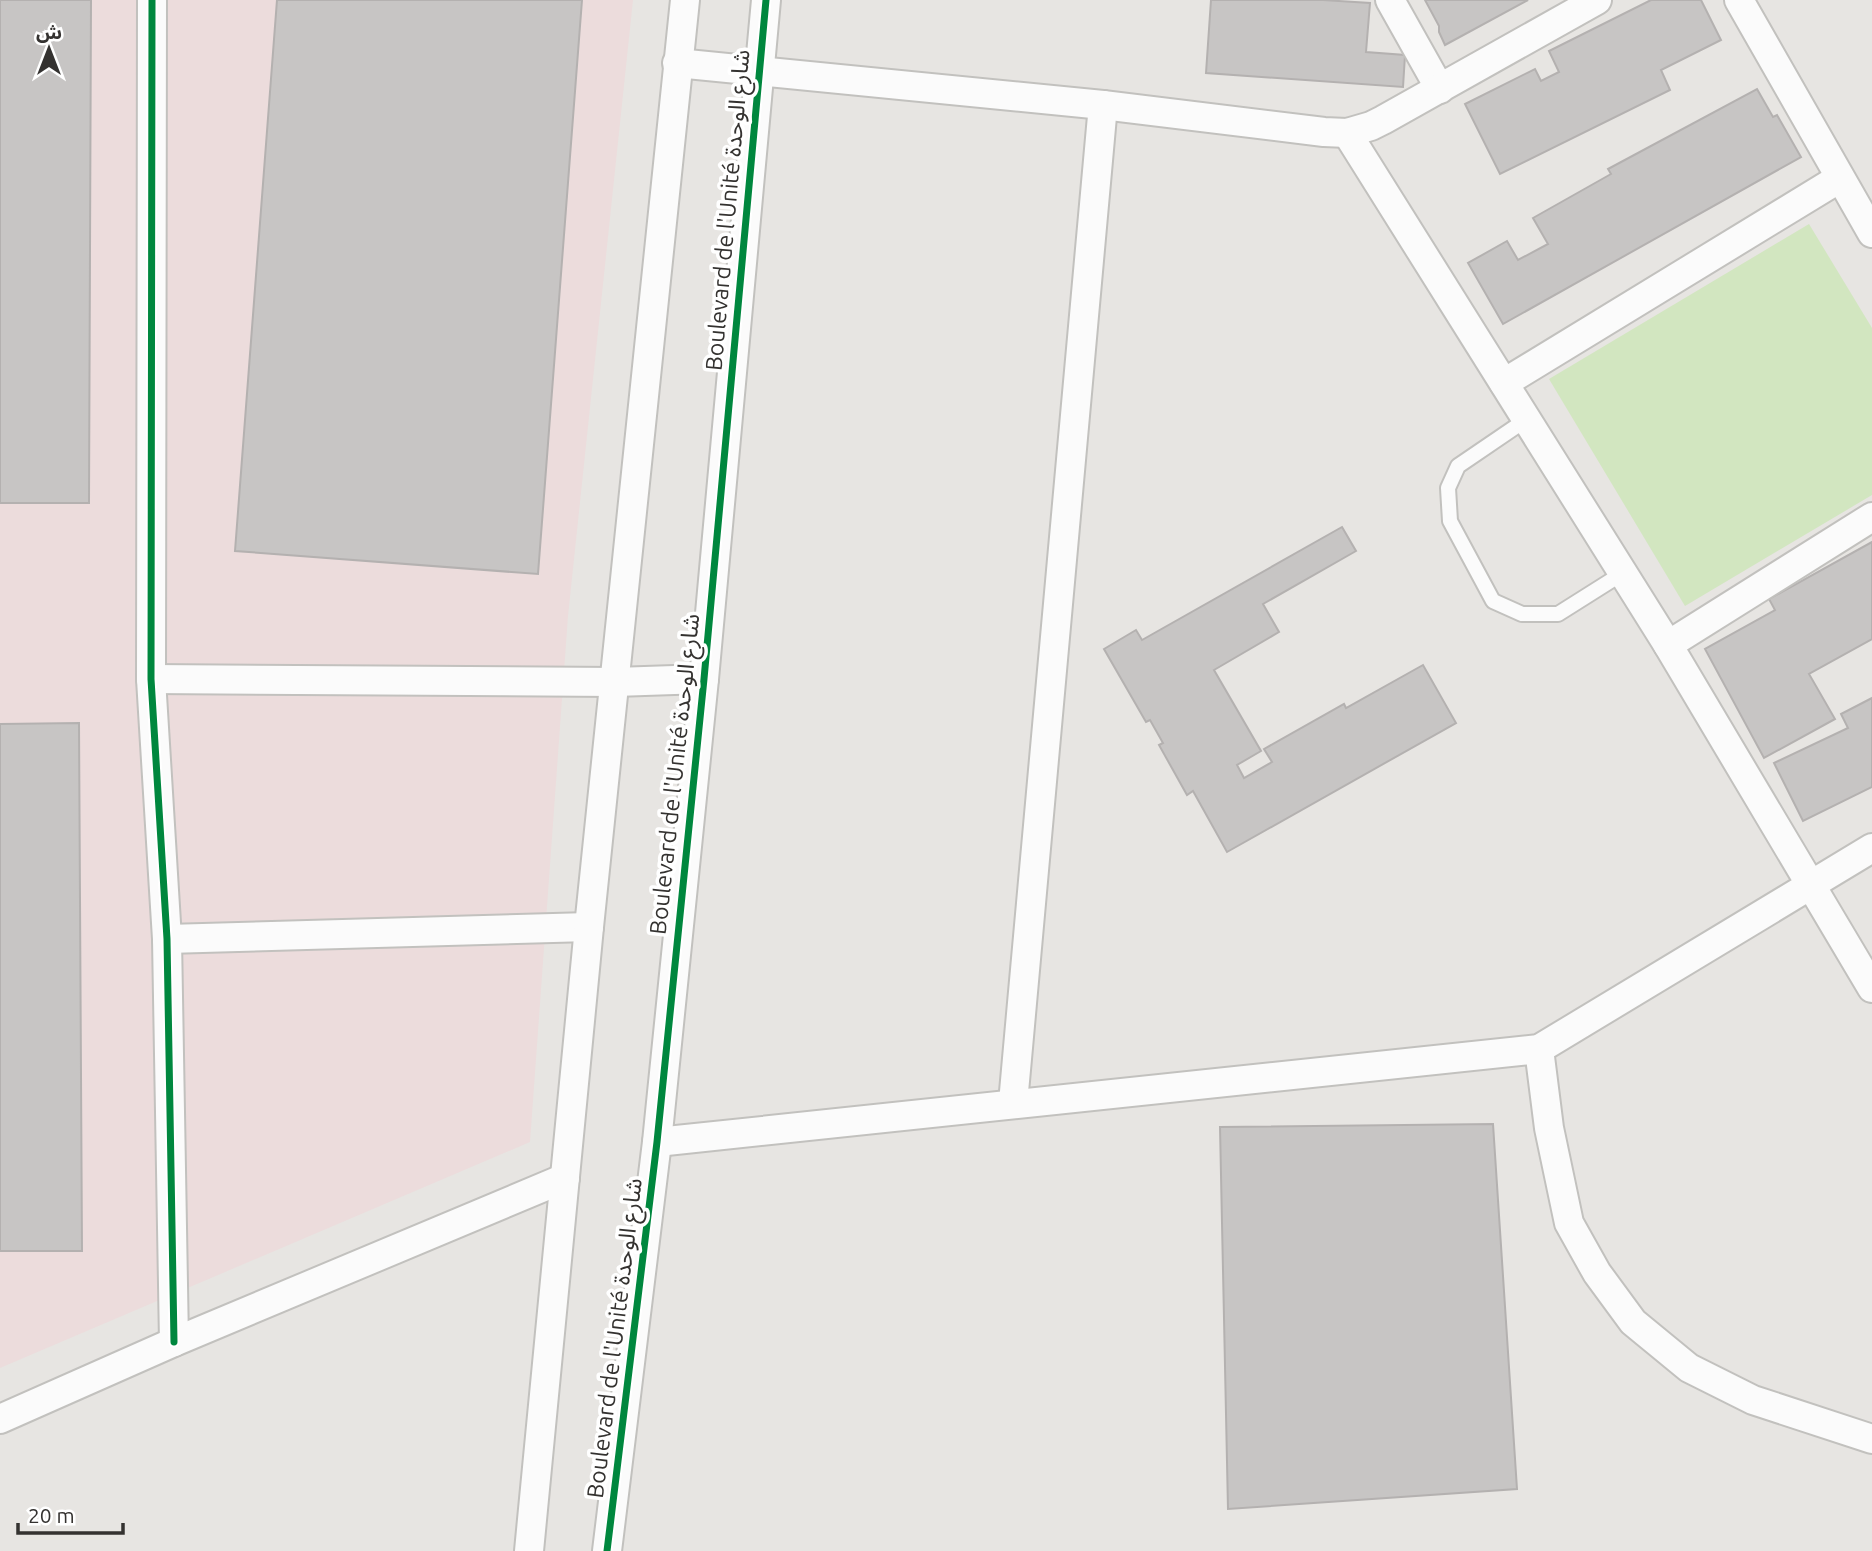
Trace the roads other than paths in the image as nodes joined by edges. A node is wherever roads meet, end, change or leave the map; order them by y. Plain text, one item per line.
1 (152, 0) edge
2 (685, 0) edge
3 (766, 0) edge
4 (1390, 0) edge
5 (1597, 0) edge
6 (1739, 0) edge
7 (677, 63) junction
8 (759, 71) junction
9 (1440, 89) junction
10 (1104, 105) junction
11 (1347, 133) junction
12 (1840, 178) junction
13 (1872, 233) edge
14 (1504, 383) junction
15 (1527, 419) junction
16 (1872, 517) edge
17 (1623, 573) junction
18 (1668, 645) junction
19 (151, 679) junction
20 (704, 679) junction
21 (615, 682) junction
22 (1872, 848) edge
23 (1811, 885) junction
24 (589, 927) junction
25 (167, 940) junction
26 (1872, 988) edge
27 (1539, 1049) junction
28 (1013, 1103) junction
29 (657, 1142) junction
30 (565, 1178) junction
31 (174, 1342) junction
32 (0, 1419) edge
33 (1872, 1439) edge
34 (529, 1551) edge
35 (607, 1551) edge

1 - 19 street
2 - 7 street
3 - 8 street, Boulevard de l'Unité شارع الوحدة
4 - 9 street
5 - 9 street
6 - 12 street
7 - 8 street
7 - 21 street
8 - 10 street
8 - 20 street, Boulevard de l'Unité شارع الوحدة
9 - 11 street
10 - 11 street
10 - 28 street
11 - 14 street
12 - 13 street
12 - 14 street
14 - 15 street
15 - 17 street
15 - 17 lane
16 - 18 street
17 - 18 street
18 - 23 street
19 - 21 street
19 - 25 street
20 - 21 street
20 - 29 street, Boulevard de l'Unité شارع الوحدة
21 - 24 street
22 - 23 street
23 - 26 street
23 - 27 street
24 - 25 street
24 - 30 street
25 - 31 street
27 - 28 street
27 - 33 street
28 - 29 street
29 - 35 street, Boulevard de l'Unité شارع الوحدة
30 - 31 street
30 - 34 street
31 - 32 street

